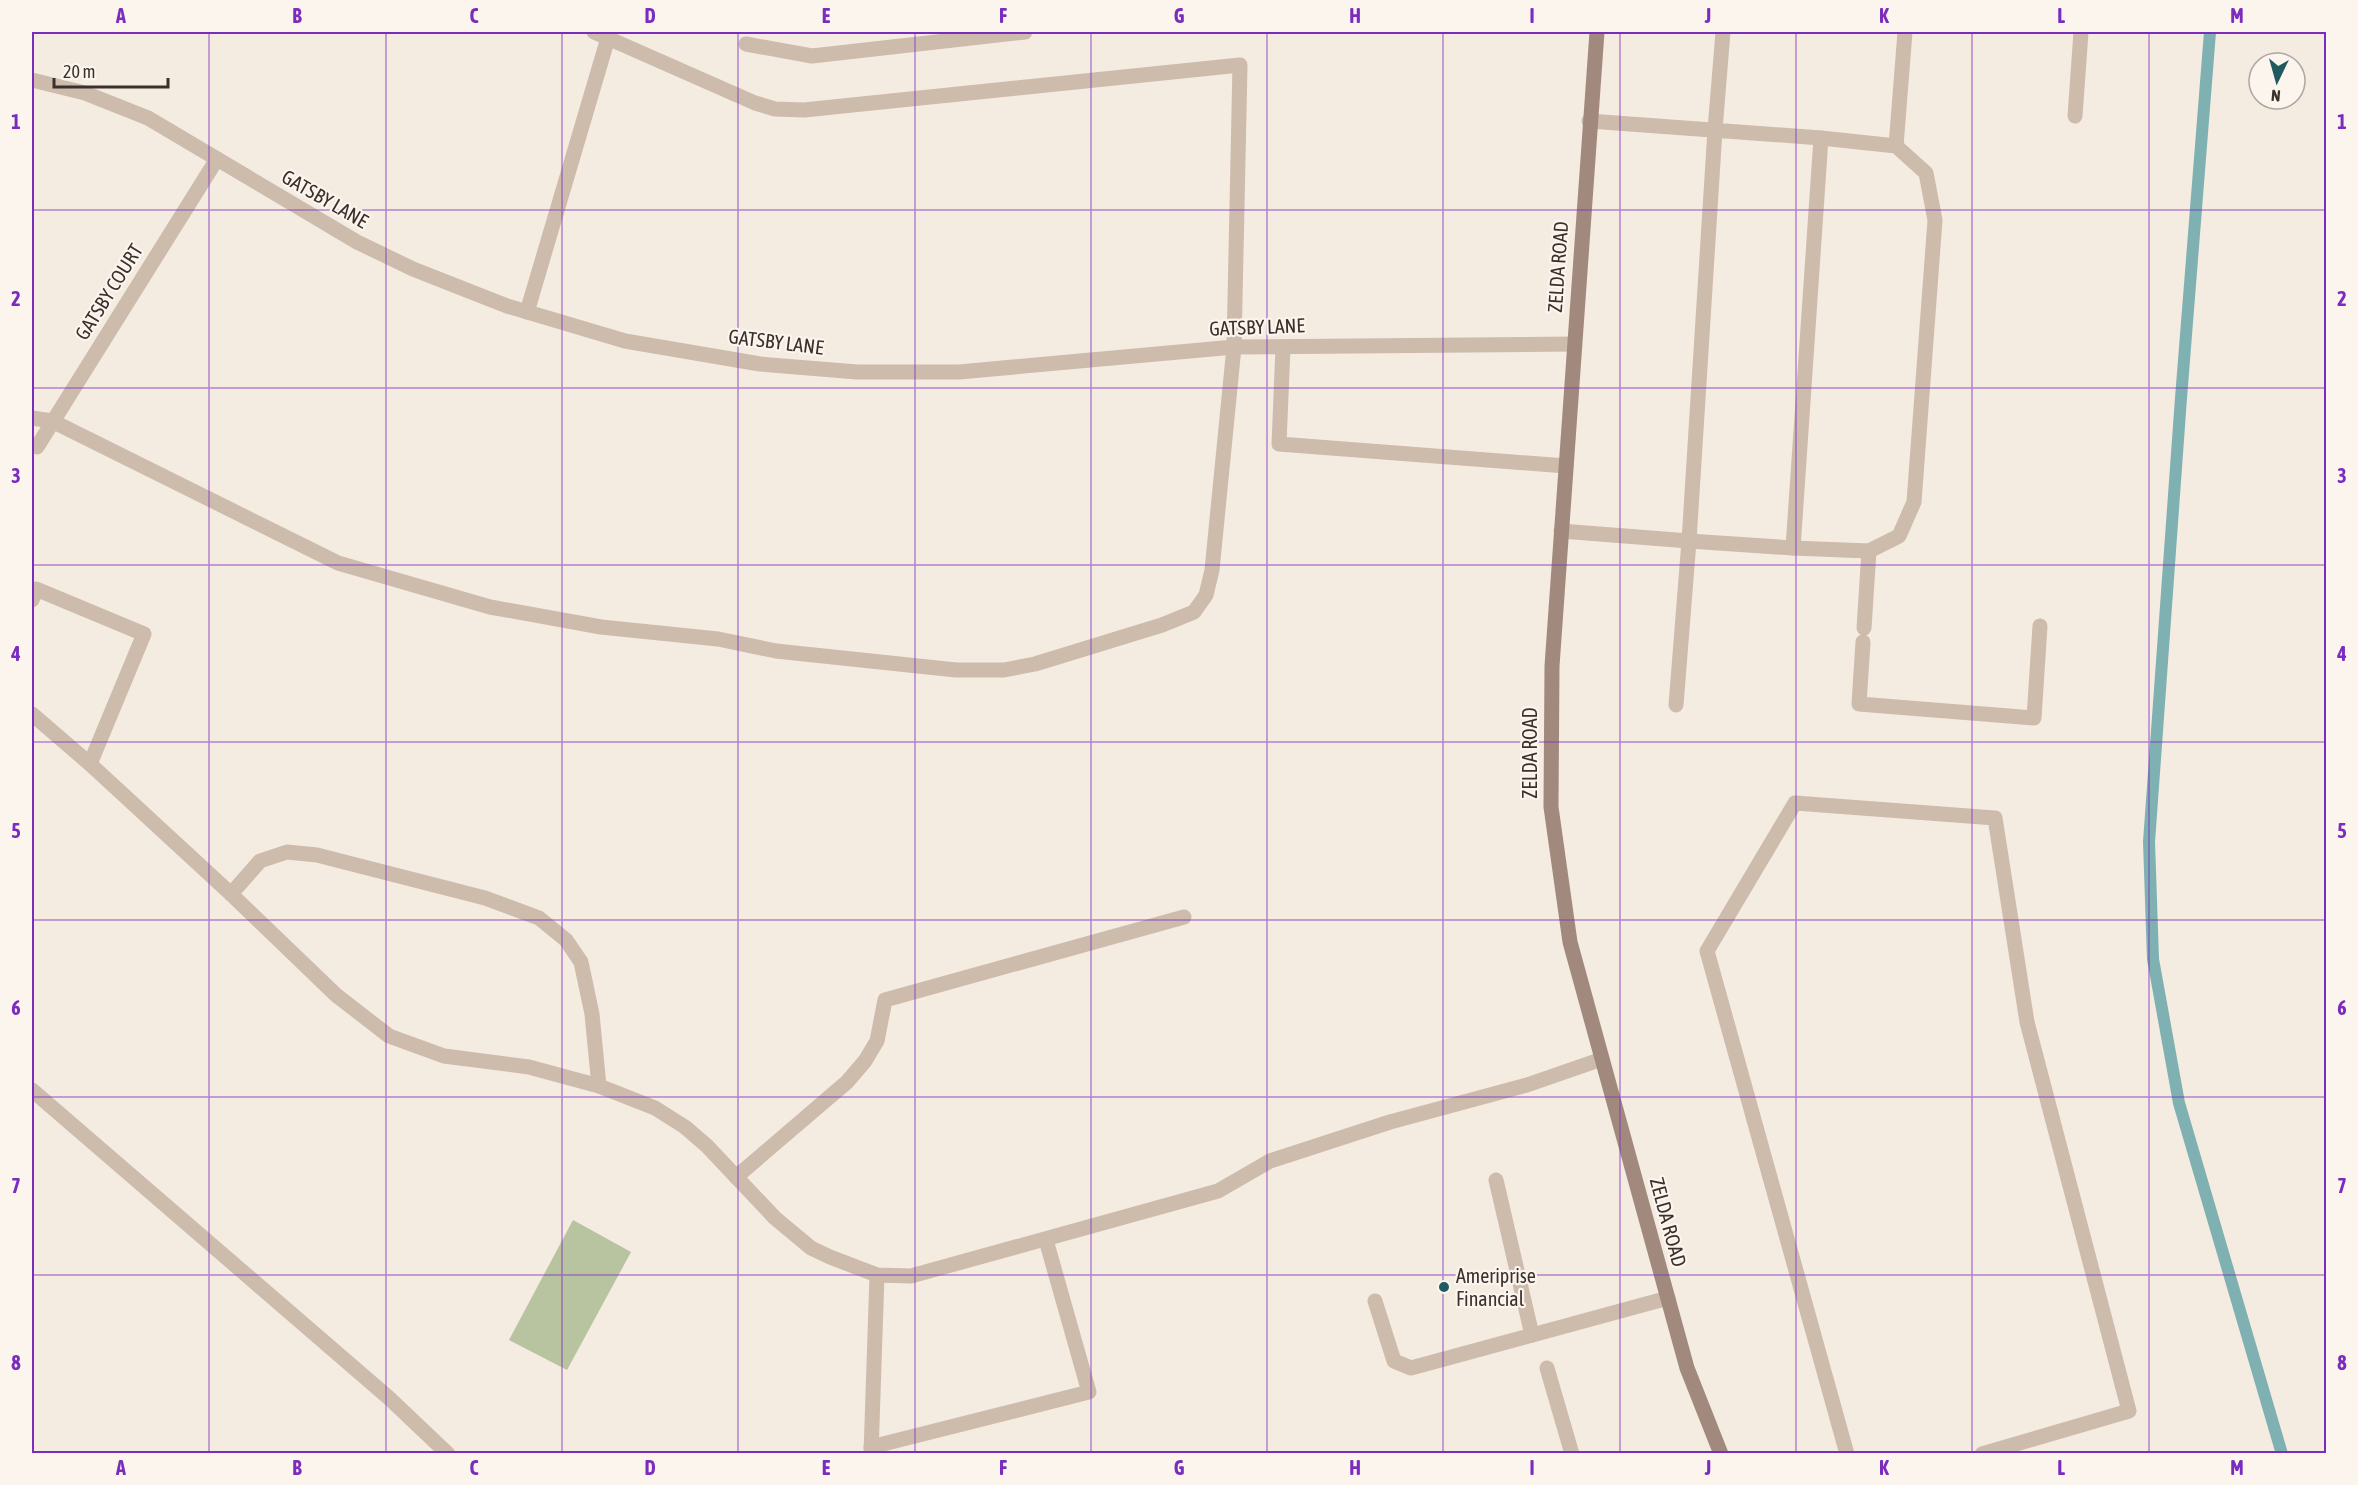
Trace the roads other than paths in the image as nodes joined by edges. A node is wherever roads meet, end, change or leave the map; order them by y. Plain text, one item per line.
1 (594, 32) edge
2 (1025, 32) edge
3 (1597, 32) edge
4 (1723, 32) edge
5 (1905, 32) edge
6 (2081, 32) edge
7 (608, 38) junction
8 (746, 44) dead end
9 (32, 80) edge
10 (2075, 116) dead end
11 (1589, 121) junction
12 (1715, 130) junction
13 (1821, 138) junction
14 (1896, 146) junction
15 (217, 159) junction
16 (527, 312) junction
17 (1574, 344) junction
18 (1234, 347) junction
19 (1283, 347) junction
20 (32, 418) edge
21 (52, 421) junction
22 (37, 447) dead end
23 (1566, 466) junction
24 (1561, 531) junction
25 (1689, 541) junction
26 (1793, 549) junction
27 (1869, 551) junction
28 (32, 600) edge
29 (2040, 626) dead end
30 (1676, 705) dead end
31 (32, 714) edge
32 (90, 764) junction
33 (231, 894) junction
34 (1184, 917) dead end
35 (1602, 1059) junction
36 (599, 1086) junction
37 (32, 1090) edge
38 (736, 1177) junction
39 (1496, 1180) dead end
40 (1046, 1240) junction
41 (877, 1275) junction
42 (1668, 1298) junction
43 (1375, 1301) dead end
44 (1532, 1335) junction
45 (1547, 1368) dead end
46 (871, 1450) edge
47 (448, 1454) edge
48 (1572, 1454) edge
49 (1720, 1454) edge
50 (1847, 1454) edge
51 (1982, 1454) edge

1 - 7 street
2 - 8 street
3 - 11 main road, ZELDA ROAD
4 - 12 street
5 - 14 street
6 - 10 street
7 - 16 street
7 - 18 street
9 - 15 street, GATSBY LANE
11 - 12 street
11 - 17 main road, ZELDA ROAD
12 - 13 street
12 - 25 street
13 - 14 street
13 - 26 street
14 - 27 street
15 - 16 street, GATSBY LANE
15 - 21 street, GATSBY COURT
16 - 18 street, GATSBY LANE
17 - 19 street, GATSBY LANE
17 - 23 main road, ZELDA ROAD
18 - 19 street, GATSBY LANE
18 - 21 street
19 - 23 street
20 - 21 street
21 - 22 street, GATSBY COURT
23 - 24 main road, ZELDA ROAD
24 - 25 street
24 - 35 main road, ZELDA ROAD
25 - 26 street
25 - 30 street
26 - 27 street
27 - 29 street
28 - 32 street
31 - 32 street
32 - 33 street
33 - 36 street
33 - 36 street
34 - 38 street
35 - 40 street
35 - 42 main road, ZELDA ROAD
36 - 38 street
37 - 47 street
38 - 41 street
39 - 44 street
40 - 41 street
40 - 46 street
41 - 46 street
42 - 44 street
42 - 49 main road, ZELDA ROAD
43 - 44 street
45 - 48 street
50 - 51 street

